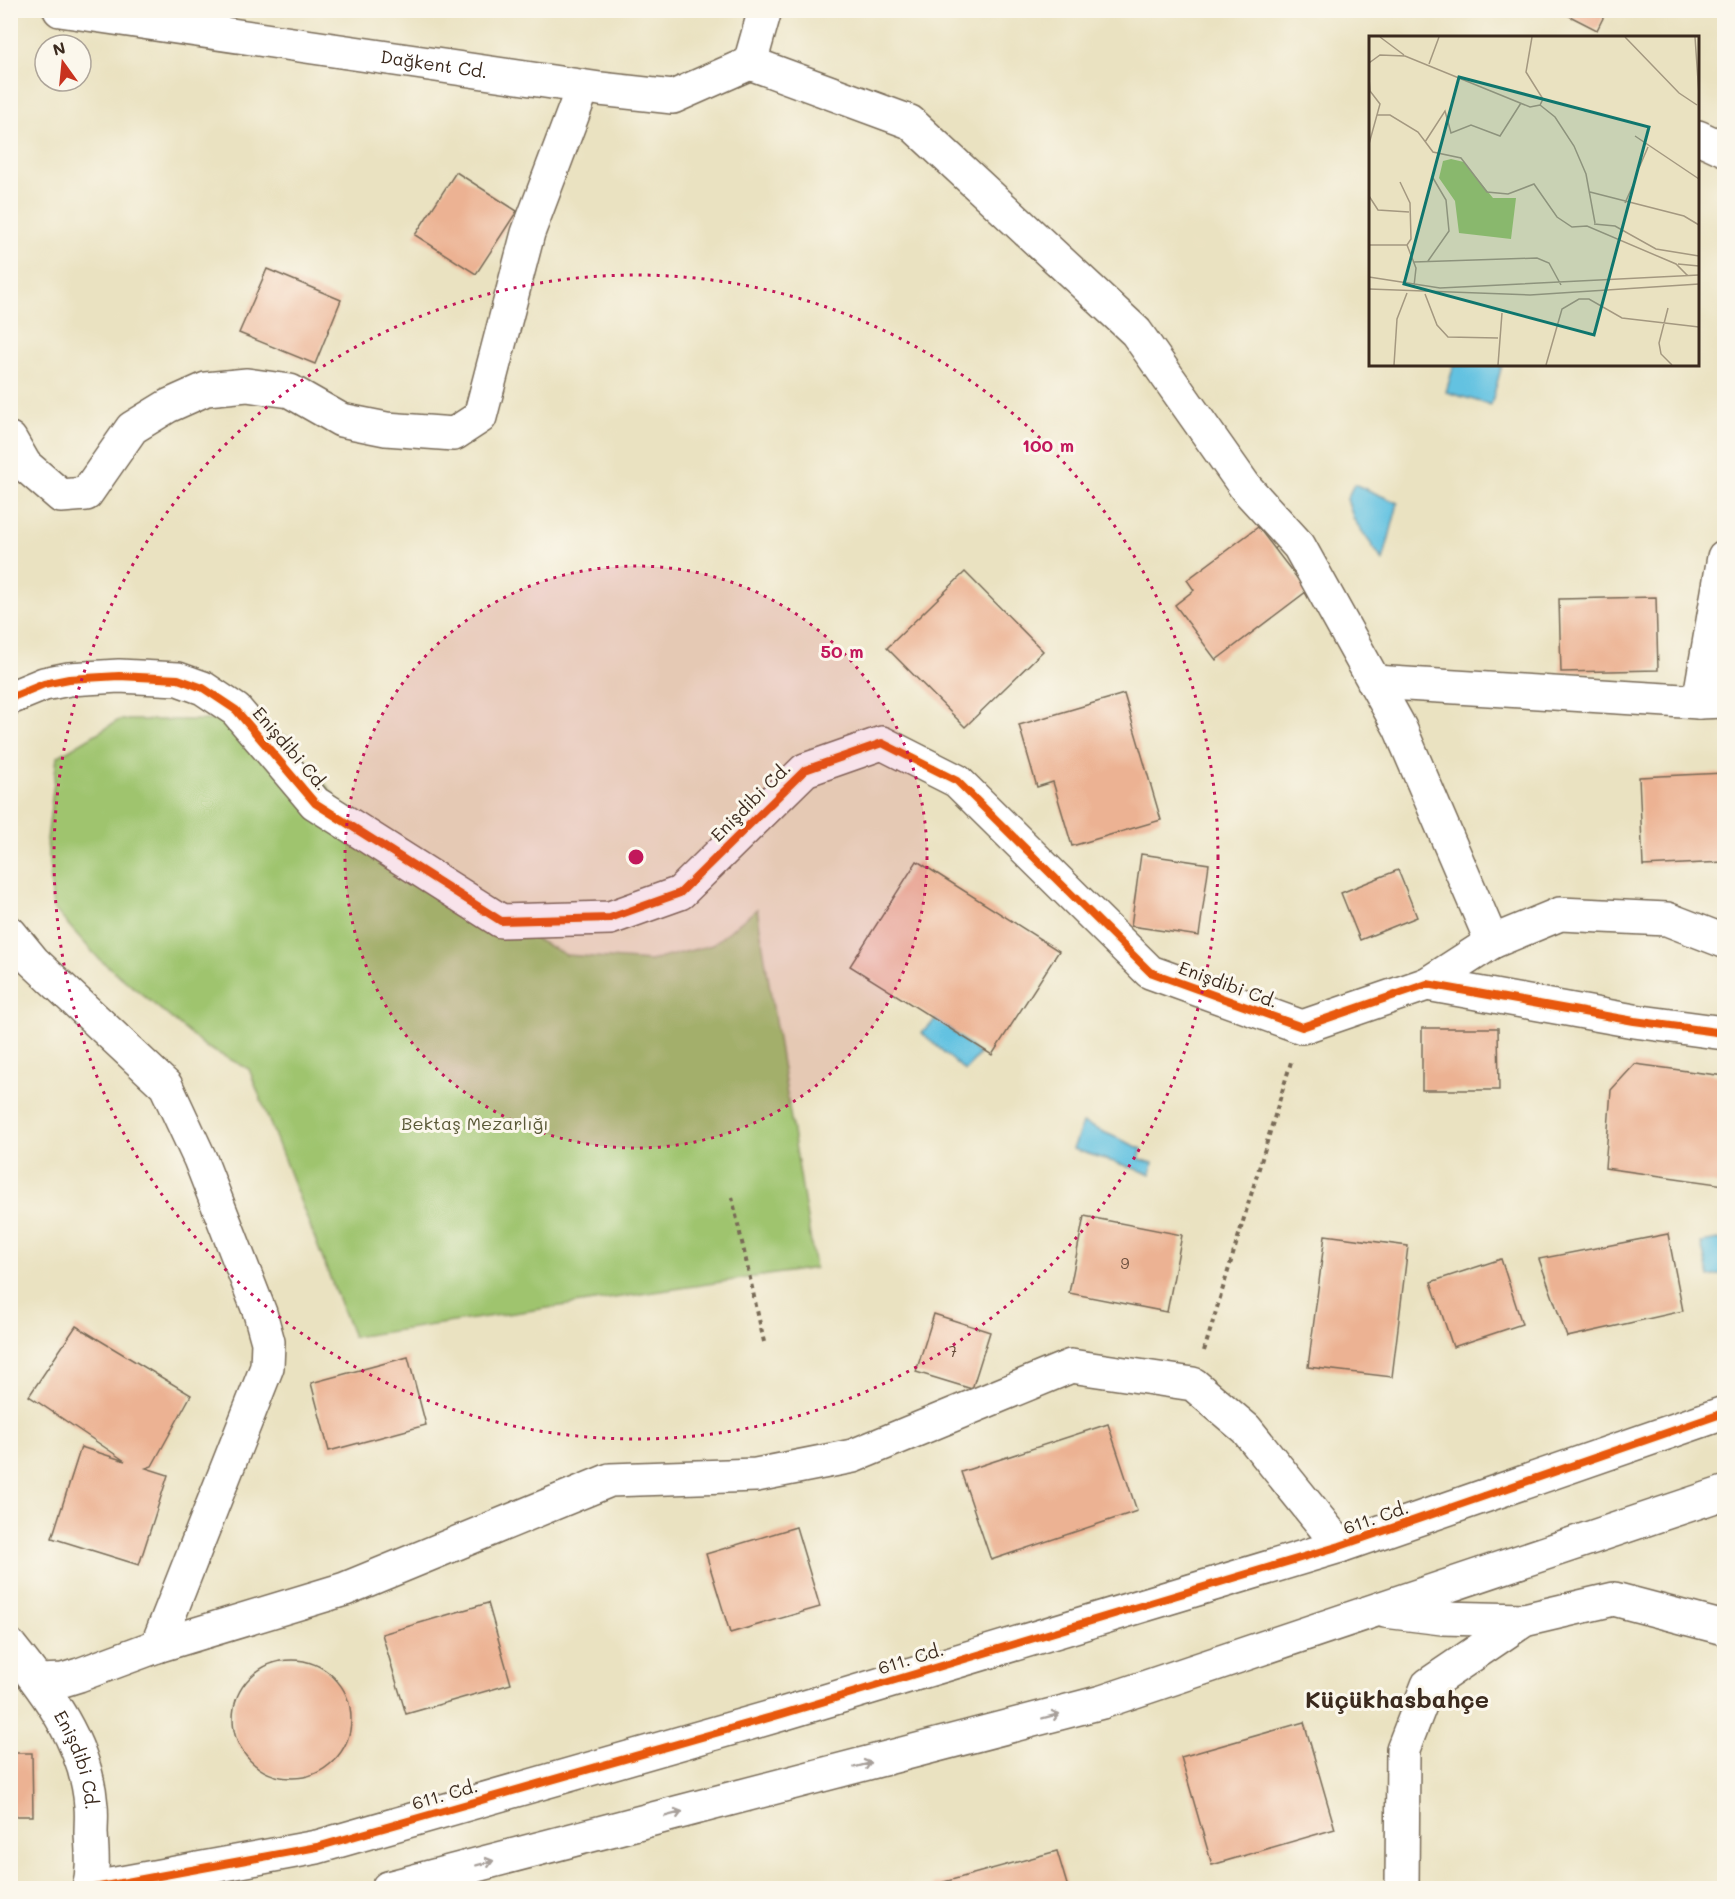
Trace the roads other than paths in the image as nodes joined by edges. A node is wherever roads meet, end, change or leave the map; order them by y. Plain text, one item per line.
1 (60, 10) edge
2 (765, 10) edge
3 (750, 63) junction
4 (583, 87) junction
5 (1699, 137) edge
6 (1725, 149) edge
7 (10, 439) edge
8 (1725, 557) edge
9 (1374, 682) junction
10 (10, 698) edge
11 (1712, 702) edge
12 (10, 933) edge
13 (1725, 941) edge
14 (1492, 942) junction
15 (1427, 984) junction
16 (1725, 1033) edge
17 (1725, 1413) edge
18 (1725, 1493) edge
19 (1340, 1546) junction
20 (1377, 1610) junction
21 (1524, 1620) junction
22 (1725, 1628) edge
23 (10, 1646) edge
24 (157, 1646) junction
25 (39, 1681) junction
26 (92, 1888) edge
27 (388, 1888) edge
28 (1402, 1888) edge

1 - 4 street, Dağkent Cd.
2 - 3 street
3 - 4 street, Dağkent Cd.
3 - 9 street
4 - 7 street
5 - 6 street
8 - 11 street
9 - 11 street
9 - 14 street
10 - 15 street, Enişdibi Cd.
12 - 24 street
13 - 14 street
14 - 15 street
15 - 16 street
17 - 19 street, 611. Cd.
18 - 20 street
19 - 24 street
19 - 26 street, 611. Cd.
20 - 21 street
27 -> 20 street
21 - 22 street
21 - 28 street
23 - 25 street, Enişdibi Cd.
24 - 25 street
25 - 26 street, Enişdibi Cd.

